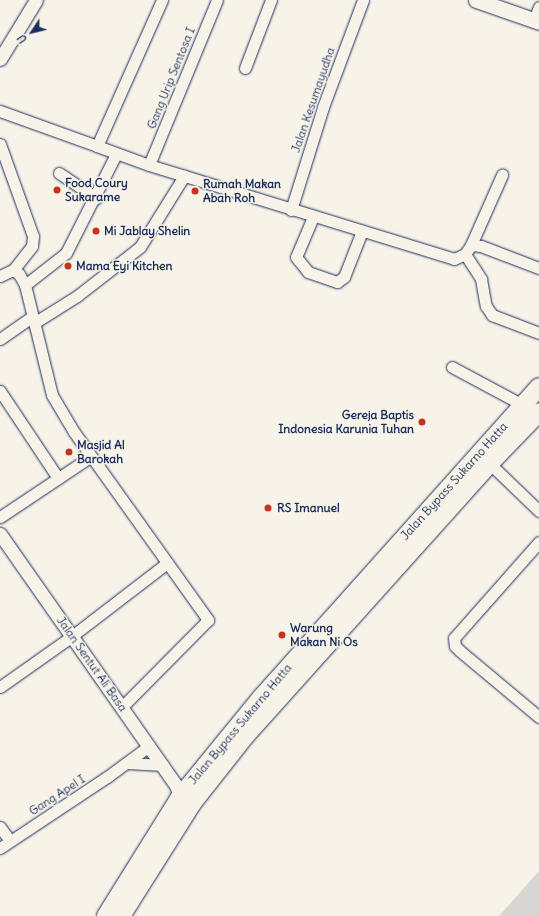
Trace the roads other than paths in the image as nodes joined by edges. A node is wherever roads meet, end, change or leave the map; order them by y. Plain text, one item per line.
1 (36, 0) edge
2 (162, 0) edge
3 (217, 0) edge
4 (271, 0) edge
5 (362, 0) edge
6 (476, 0) edge
7 (537, 17) edge
8 (0, 59) edge
9 (245, 68) dead end
10 (0, 111) edge
11 (0, 144) edge
12 (97, 146) junction
13 (116, 154) junction
14 (149, 165) junction
15 (58, 173) dead end
16 (502, 175) dead end
17 (184, 176) junction
18 (96, 198) junction
19 (291, 210) junction
20 (313, 217) junction
21 (362, 231) junction
22 (468, 249) junction
23 (539, 268) edge
24 (13, 270) junction
25 (0, 276) edge
26 (25, 285) junction
27 (33, 320) junction
28 (539, 333) edge
29 (0, 339) edge
30 (452, 367) dead end
31 (539, 387) edge
32 (0, 391) edge
33 (531, 409) edge
34 (90, 457) junction
35 (484, 458) junction
36 (58, 478) junction
37 (539, 511) edge
38 (0, 517) edge
39 (0, 534) edge
40 (539, 542) edge
41 (397, 556) junction
42 (166, 563) junction
43 (72, 636) junction
44 (1, 683) edge
45 (122, 707) junction
46 (539, 717) edge
47 (149, 746) junction
48 (127, 762) junction
49 (162, 765) junction
50 (180, 797) junction
51 (0, 827) edge
52 (10, 841) junction
53 (0, 848) edge
54 (106, 916) edge
55 (121, 916) edge

1 - 8 street
2 - 12 street
3 - 14 street, Gang Urip Sentosa I
4 - 9 street
5 - 19 street, Jalan Kesumayudha
6 - 7 main road
10 - 12 street
11 - 24 street
12 - 13 street
13 - 14 street
13 - 18 street
14 - 17 street
15 - 18 street
16 - 22 street
17 - 19 street
17 - 27 street
18 - 26 street
19 - 20 street
20 - 21 street
20 - 21 street
21 - 22 street
22 - 23 street
22 - 28 street
24 - 25 street
24 - 26 street
26 - 27 street
27 - 29 street
27 - 34 street
30 - 33 street
31 - 33 highway, Jalan Bypass Sukarno Hatta
32 - 36 street
33 - 35 highway, Jalan Bypass Sukarno Hatta
34 - 36 street
34 - 42 street
35 - 37 street
35 - 41 highway, Jalan Bypass Sukarno Hatta
36 - 38 street
39 - 43 street, Jalan Sentut Ali Basa
40 - 46 street
41 - 50 highway, Jalan Bypass Sukarno Hatta
41 - 55 highway, Jalan Bypass Sukarno Hatta
42 - 43 street
42 - 45 street
43 - 44 street
43 - 45 street, Jalan Sentut Ali Basa
45 - 47 street, Jalan Sentut Ali Basa
47 - 48 street, Gang Apel I
47 - 49 street, Jalan Sentut Ali Basa
48 - 49 street
48 - 52 street, Gang Apel I
49 - 50 street, Jalan Sentut Ali Basa
50 - 54 highway, Jalan Bypass Sukarno Hatta
51 - 52 street
52 - 53 street, Gang Apel I

